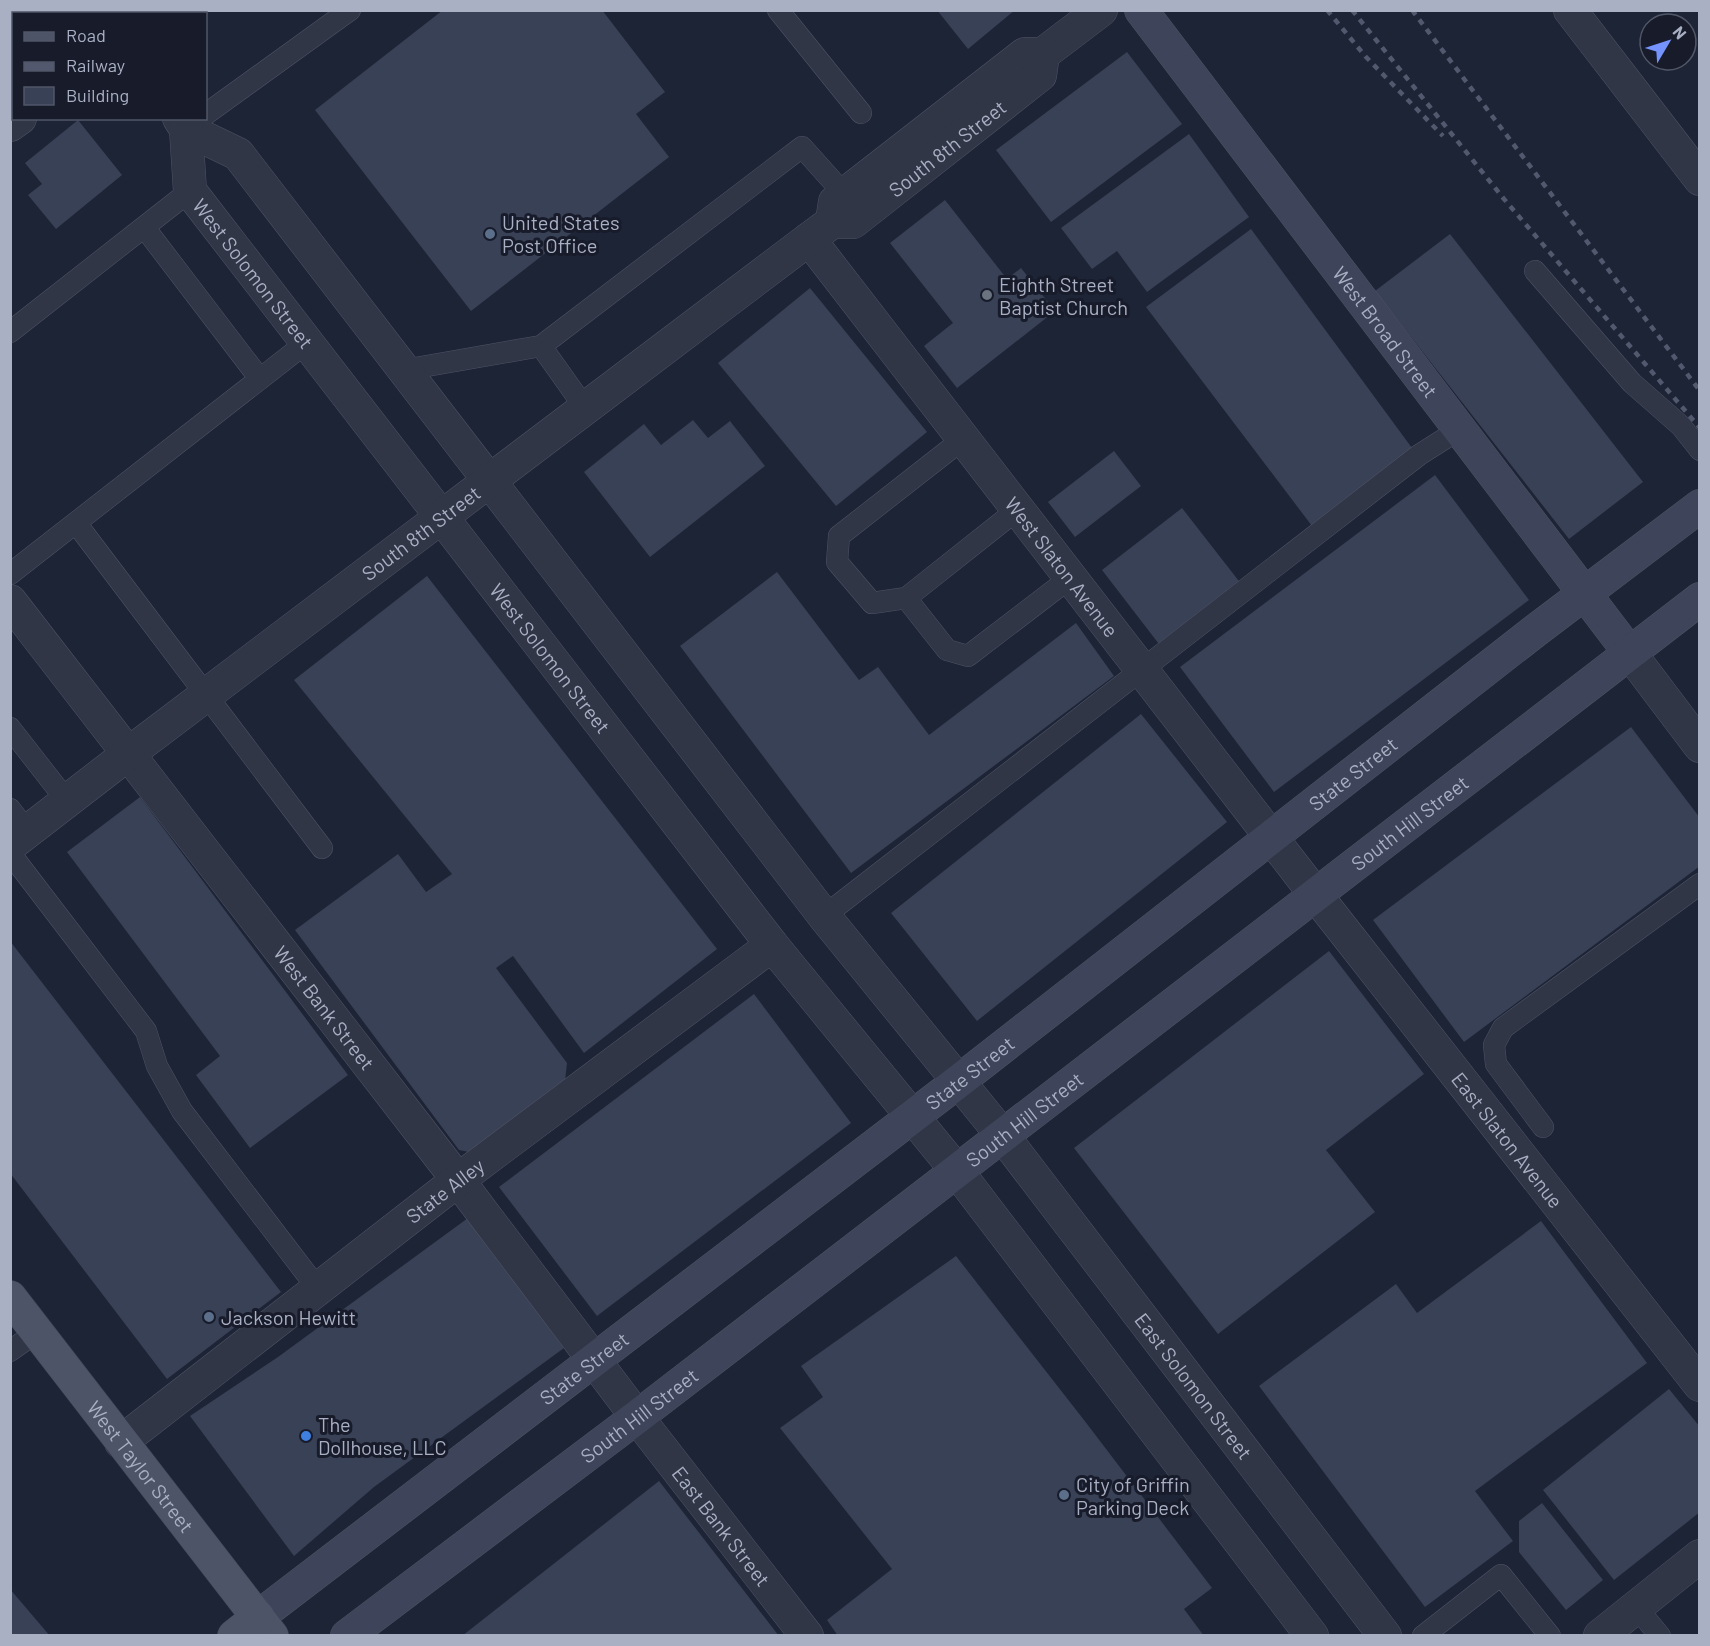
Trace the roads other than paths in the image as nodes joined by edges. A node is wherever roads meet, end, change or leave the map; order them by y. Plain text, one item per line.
1 (350, 10) edge
2 (778, 10) edge
3 (1101, 10) edge
4 (1141, 10) edge
5 (1570, 10) edge
6 (207, 110) edge
7 (861, 113) dead end
8 (192, 120) edge
9 (1700, 179) edge
10 (190, 191) junction
11 (828, 218) junction
12 (144, 227) junction
13 (1535, 271) dead end
14 (10, 332) edge
15 (306, 343) junction
16 (541, 346) junction
17 (404, 369) junction
18 (260, 379) junction
19 (585, 408) junction
20 (1460, 429) junction
21 (963, 439) junction
22 (1700, 450) edge
23 (489, 479) junction
24 (1700, 506) edge
25 (1017, 510) junction
26 (441, 516) junction
27 (76, 523) junction
28 (10, 574) edge
29 (1070, 578) junction
30 (1584, 593) junction
31 (906, 598) junction
32 (1700, 599) edge
33 (10, 601) edge
34 (1629, 652) junction
35 (1141, 670) junction
36 (206, 694) junction
37 (10, 728) edge
38 (1700, 746) edge
39 (128, 754) junction
40 (67, 801) junction
41 (15, 835) edge
42 (1272, 838) junction
43 (322, 848) dead end
44 (1700, 884) edge
45 (1315, 894) junction
46 (824, 916) junction
47 (772, 945) junction
48 (959, 1081) junction
49 (913, 1117) junction
50 (1543, 1127) dead end
51 (1003, 1136) junction
52 (957, 1172) junction
53 (458, 1180) junction
54 (318, 1289) junction
55 (10, 1298) edge
56 (37, 1332) junction
57 (10, 1351) edge
58 (595, 1361) junction
59 (1700, 1384) edge
60 (637, 1417) junction
61 (121, 1442) junction
62 (1697, 1564) edge
63 (1636, 1607) junction
64 (255, 1629) edge
65 (347, 1635) edge
66 (807, 1635) edge
67 (1312, 1635) edge
68 (1385, 1635) edge
69 (1423, 1635) edge
70 (1550, 1635) edge
71 (1600, 1635) edge
72 (1660, 1635) edge

1 - 6 lane
2 - 7 lane
3 - 11 street, South 8th Street
4 - 20 main road, West Broad Street
5 - 9 street
8 - 10 street, West Solomon Street
8 - 17 street
10 - 12 lane
10 - 15 street, West Solomon Street
11 - 16 lane
11 - 19 street, South 8th Street
11 - 21 street, West Slaton Avenue
12 - 14 lane
12 - 18 lane
13 - 22 lane
15 - 18 lane
15 - 26 street, West Solomon Street
16 - 17 lane
16 - 19 lane
17 - 23 street
18 - 27 lane
19 - 23 street, South 8th Street
20 - 30 main road, West Broad Street
20 - 35 lane
21 - 25 street, West Slaton Avenue
21 - 31 lane
23 - 26 street, South 8th Street
23 - 46 street
24 - 30 main road, State Street
25 - 29 street, West Slaton Avenue
25 - 31 lane
26 - 36 street, South 8th Street
26 - 47 street, West Solomon Street
27 - 28 lane
27 - 36 lane
29 - 31 lane
29 - 35 street, West Slaton Avenue
30 - 34 main road, West Broad Street
30 - 42 main road, State Street
32 - 34 main road, South Hill Street
33 - 39 street, West Bank Street
34 - 38 street
34 - 45 main road, South Hill Street
35 - 42 street, West Slaton Avenue
35 - 46 lane
36 - 39 street, South 8th Street
36 - 43 lane
37 - 40 lane
39 - 40 street, South 8th Street
39 - 53 street, West Bank Street
40 - 41 street, South 8th Street
41 - 54 lane
42 - 45 street, West Slaton Avenue
42 - 48 main road, State Street
44 - 50 lane
45 - 51 main road, South Hill Street
45 - 59 street, East Slaton Avenue
46 - 48 street
47 - 49 street, West Solomon Street
47 - 53 street, State Alley
48 - 49 main road, State Street
48 - 51 street
49 - 52 street, West Solomon Street
49 - 58 main road, State Street
51 - 52 main road, South Hill Street
51 - 68 street, East Solomon Street
52 - 60 main road, South Hill Street
52 - 67 street
53 - 54 street, State Alley
53 - 58 street, West Bank Street
54 - 61 street, State Alley
55 - 56 main road, West Taylor Street
56 - 57 lane
56 - 61 main road, West Taylor Street
58 - 60 street, West Bank Street
58 - 64 main road, State Street
60 - 65 main road, South Hill Street
60 - 66 street, East Bank Street
61 - 64 main road, West Taylor Street
62 - 63 street
63 - 71 street
63 - 72 lane
69 - 70 lane

